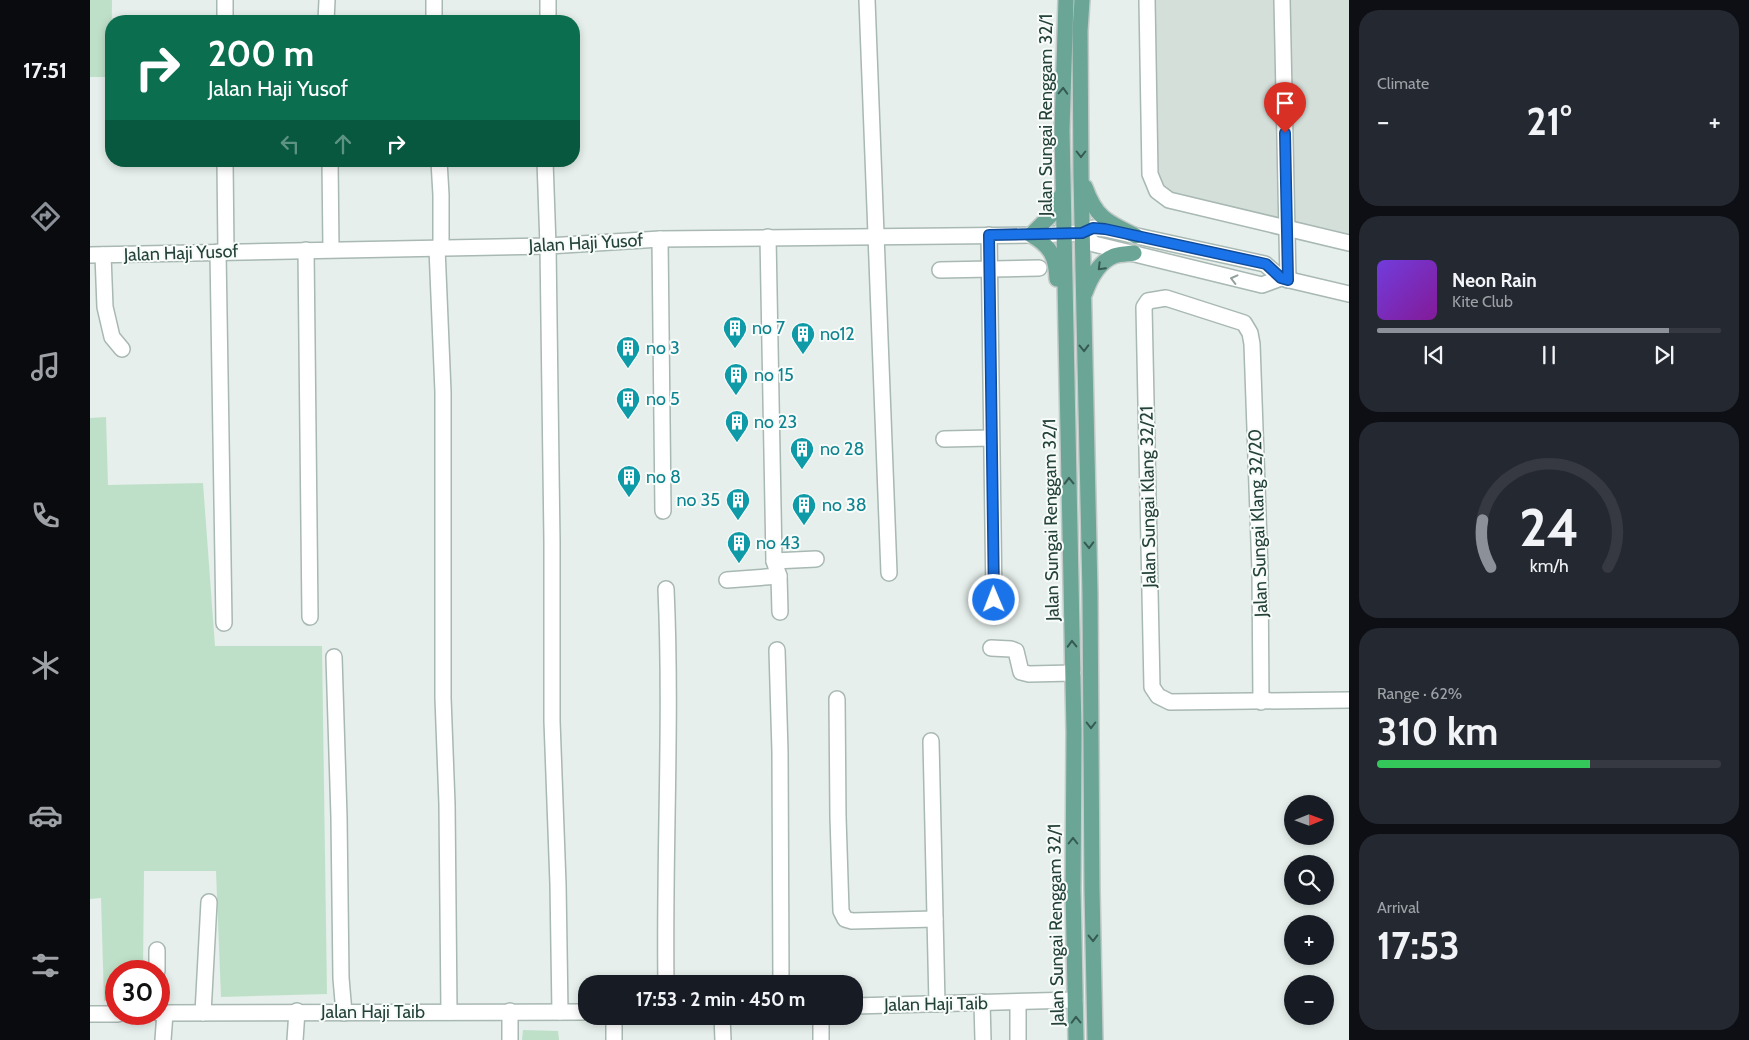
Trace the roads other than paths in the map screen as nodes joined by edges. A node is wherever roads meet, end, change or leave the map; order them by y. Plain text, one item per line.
1 (225, 0) edge
2 (327, 0) edge
3 (434, 0) edge
4 (538, 0) edge
5 (548, 0) edge
6 (867, 0) edge
7 (1066, 0) edge
8 (1082, 0) edge
9 (1147, 0) edge
10 (1282, 0) edge
11 (225, 15) edge
12 (326, 15) edge
13 (434, 15) edge
14 (539, 15) edge
15 (548, 15) edge
16 (225, 167) edge
17 (330, 167) edge
18 (439, 167) edge
19 (545, 167) edge
20 (1081, 176) junction
21 (1063, 192) junction
22 (1286, 228) junction
23 (1082, 233) junction
24 (1064, 234) junction
25 (989, 235) junction
26 (1031, 235) junction
27 (1136, 236) junction
28 (768, 237) junction
29 (877, 237) junction
30 (660, 239) junction
31 (1349, 243) edge
32 (548, 246) junction
33 (439, 248) junction
34 (331, 249) junction
35 (306, 250) junction
36 (222, 252) junction
37 (1134, 253) junction
38 (96, 255) edge
39 (1039, 268) dead end
40 (990, 269) junction
41 (940, 270) dead end
42 (1285, 279) junction
43 (1349, 294) edge
44 (1083, 299) junction
45 (1252, 344) joint
46 (122, 349) dead end
47 (1068, 406) junction
48 (991, 438) junction
49 (944, 439) dead end
50 (663, 511) dead end
51 (816, 558) dead end
52 (776, 568) junction
53 (889, 573) dead end
54 (727, 580) dead end
55 (666, 589) dead end
56 (994, 600) dead end
57 (780, 612) dead end
58 (310, 617) dead end
59 (224, 623) dead end
60 (991, 648) dead end
61 (777, 650) dead end
62 (334, 657) dead end
63 (1072, 673) junction
64 (837, 699) dead end
65 (1349, 700) edge
66 (1073, 702) junction
67 (1091, 702) junction
68 (1262, 702) junction
69 (932, 741) dead end
70 (1092, 889) junction
71 (1073, 890) junction
72 (209, 902) dead end
73 (935, 919) junction
74 (157, 950) dead end
75 (157, 960) edge
76 (666, 975) edge
77 (781, 975) edge
78 (1075, 1000) junction
79 (982, 1002) junction
80 (1018, 1002) junction
81 (937, 1004) junction
82 (863, 1006) edge
83 (297, 1011) junction
84 (344, 1012) junction
85 (449, 1012) junction
86 (510, 1012) junction
87 (560, 1012) junction
88 (578, 1012) edge
89 (170, 1013) edge
90 (203, 1013) junction
91 (90, 1014) edge
92 (105, 1014) edge
93 (162, 1025) edge
94 (614, 1025) edge
95 (722, 1025) edge
96 (821, 1025) edge
97 (1096, 1039) edge
98 (163, 1040) edge
99 (296, 1040) edge
100 (510, 1040) edge
101 (614, 1040) edge
102 (723, 1040) edge
103 (821, 1040) edge
104 (983, 1040) edge
105 (1018, 1040) edge
106 (1076, 1040) edge

1 - 11 street
2 - 12 street
3 - 13 street
4 - 14 street
5 - 15 street
6 - 29 street
21 -> 7 main road, Jalan Sungai Renggam 32/1
8 -> 20 main road, Jalan Sungai Renggam 32/1
9 - 22 street
10 - 22 street
16 - 36 street
17 - 34 street
18 - 33 street
19 - 32 street
20 - 23 main road, Jalan Sungai Renggam 32/1
20 - 27 main road
21 - 24 main road, Jalan Sungai Renggam 32/1
21 - 26 main road
22 - 31 street
22 - 42 street
23 - 24 street, Jalan Haji Yusof
23 - 27 street
23 - 37 street
23 - 44 main road, Jalan Sungai Renggam 32/1
24 - 26 street, Jalan Haji Yusof
24 - 47 main road, Jalan Sungai Renggam 32/1
25 - 26 street, Jalan Haji Yusof
25 - 29 street, Jalan Haji Yusof
25 - 40 street
26 - 47 main road
27 - 42 street
28 - 29 street, Jalan Haji Yusof
28 - 30 street, Jalan Haji Yusof
28 - 52 street
29 - 53 street
30 - 32 street, Jalan Haji Yusof
30 - 50 street
32 - 33 street, Jalan Haji Yusof
32 - 87 street
33 - 34 street, Jalan Haji Yusof
33 - 85 street
34 - 35 street, Jalan Haji Yusof
35 - 36 street, Jalan Haji Yusof
35 - 58 street
36 - 38 street, Jalan Haji Yusof
36 - 59 street
42 -> 37 street
37 -> 44 main road
38 - 46 street
39 - 40 street
40 - 41 street
40 - 48 street
42 - 43 street
44 -> 67 main road, Jalan Sungai Renggam 32/1
45 - 68 street, Jalan Sungai Klang 32/20
45 - 68 street, Jalan Sungai Klang 32/21
63 -> 47 main road, Jalan Sungai Renggam 32/1
48 - 49 street
48 - 56 street
51 - 52 street
52 - 54 street
52 - 57 street
55 - 76 street
60 - 63 street
61 - 77 street
62 - 84 street
63 - 66 main road, Jalan Sungai Renggam 32/1
64 - 73 street
65 - 68 street
66 - 67 main road
71 -> 66 main road, Jalan Sungai Renggam 32/1
67 -> 70 main road, Jalan Sungai Renggam 32/1
69 - 73 street
70 - 71 main road
70 -> 97 main road, Jalan Sungai Renggam 32/1
71 - 78 main road, Jalan Sungai Renggam 32/1
72 - 90 street
73 - 81 street
74 - 75 street
78 - 80 street, Jalan Haji Taib
106 -> 78 main road, Jalan Sungai Renggam 32/1
79 - 80 street, Jalan Haji Taib
79 - 81 street, Jalan Haji Taib
79 - 104 street
80 - 105 street
81 - 82 street, Jalan Haji Taib
83 - 84 street, Jalan Haji Taib
83 - 90 street, Jalan Haji Taib
83 - 99 street
84 - 85 street, Jalan Haji Taib
85 - 86 street, Jalan Haji Taib
86 - 87 street, Jalan Haji Taib
86 - 100 street
87 - 88 street, Jalan Haji Taib
89 - 90 street, Jalan Haji Taib
91 - 92 street
93 - 98 street
94 - 101 street
95 - 102 street
96 - 103 street

